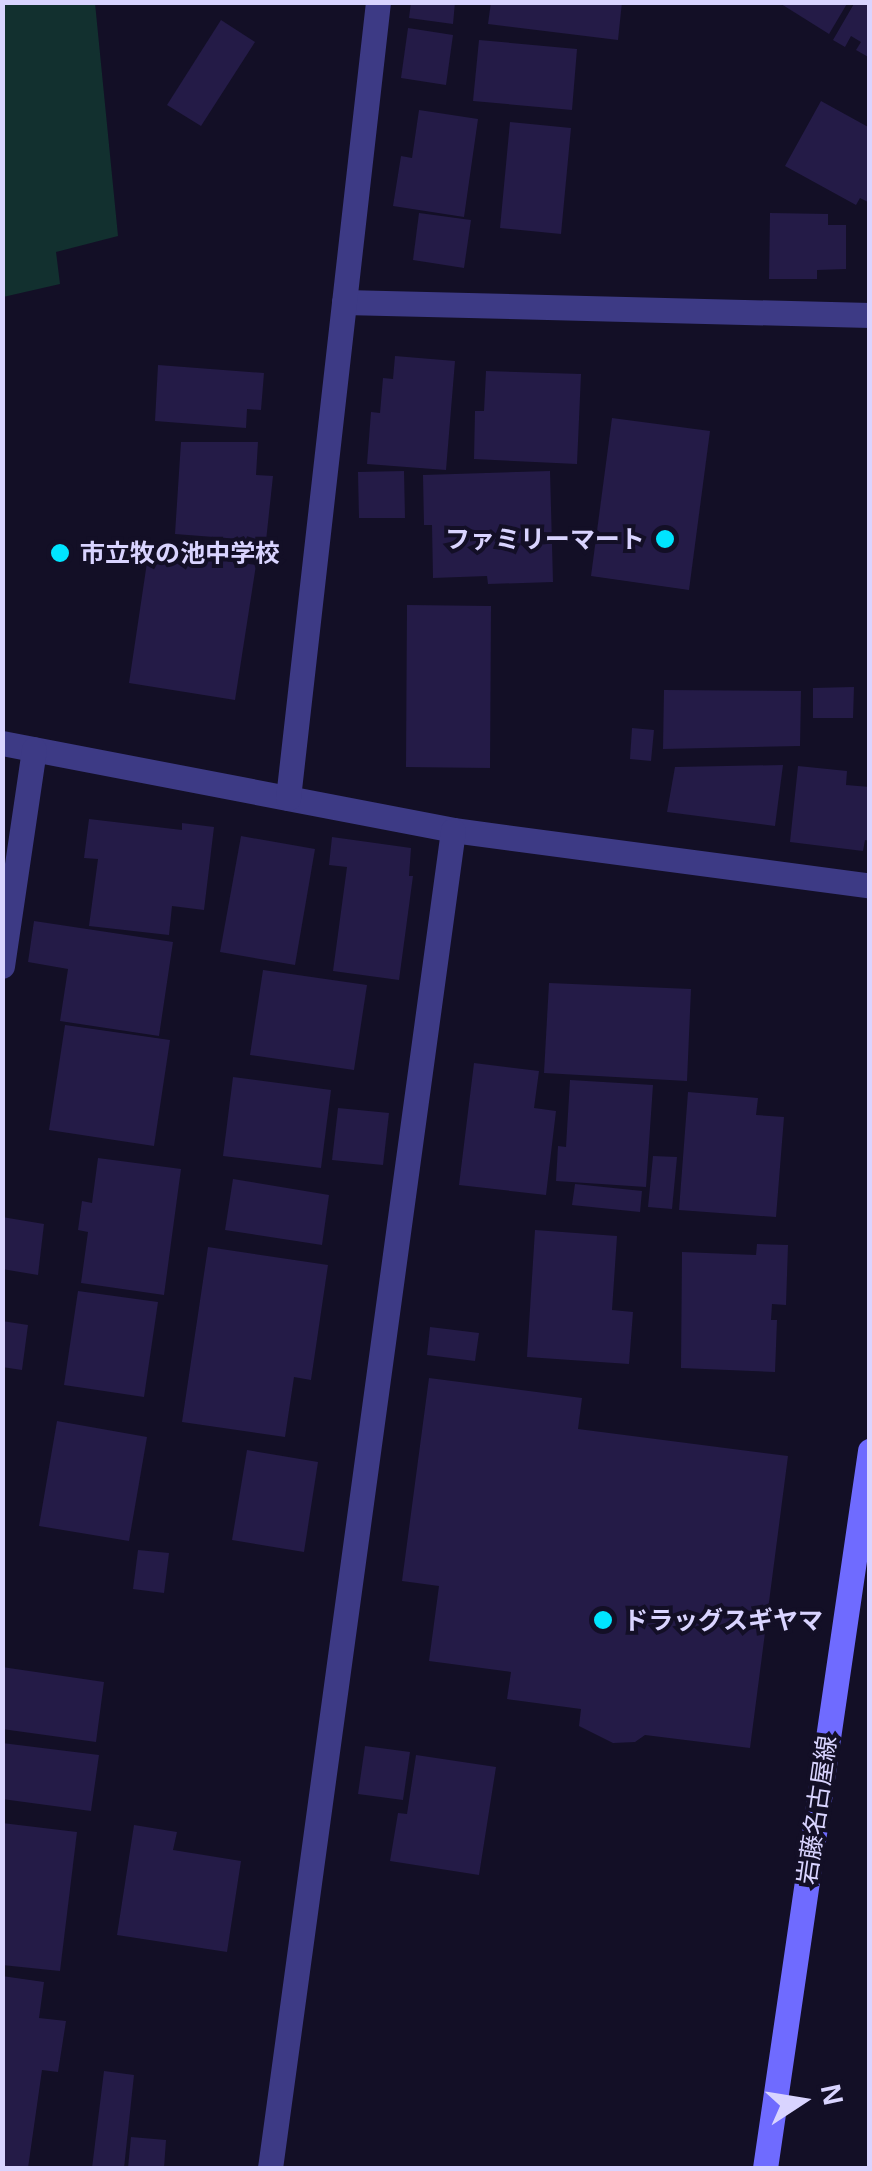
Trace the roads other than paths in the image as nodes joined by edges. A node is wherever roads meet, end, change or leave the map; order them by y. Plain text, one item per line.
1 (378, 2) edge
2 (344, 302) junction
3 (870, 315) edge
4 (2, 743) edge
5 (34, 749) junction
6 (288, 798) junction
7 (453, 830) junction
8 (870, 886) edge
9 (2, 966) edge
10 (870, 1451) edge
11 (270, 2168) edge
12 (765, 2168) edge

1 - 2 street
2 - 3 street
2 - 6 street
4 - 5 street
5 - 6 street
5 - 9 street
6 - 7 street
7 - 8 street
7 - 11 street
10 - 12 main road, 岩藤名古屋線

